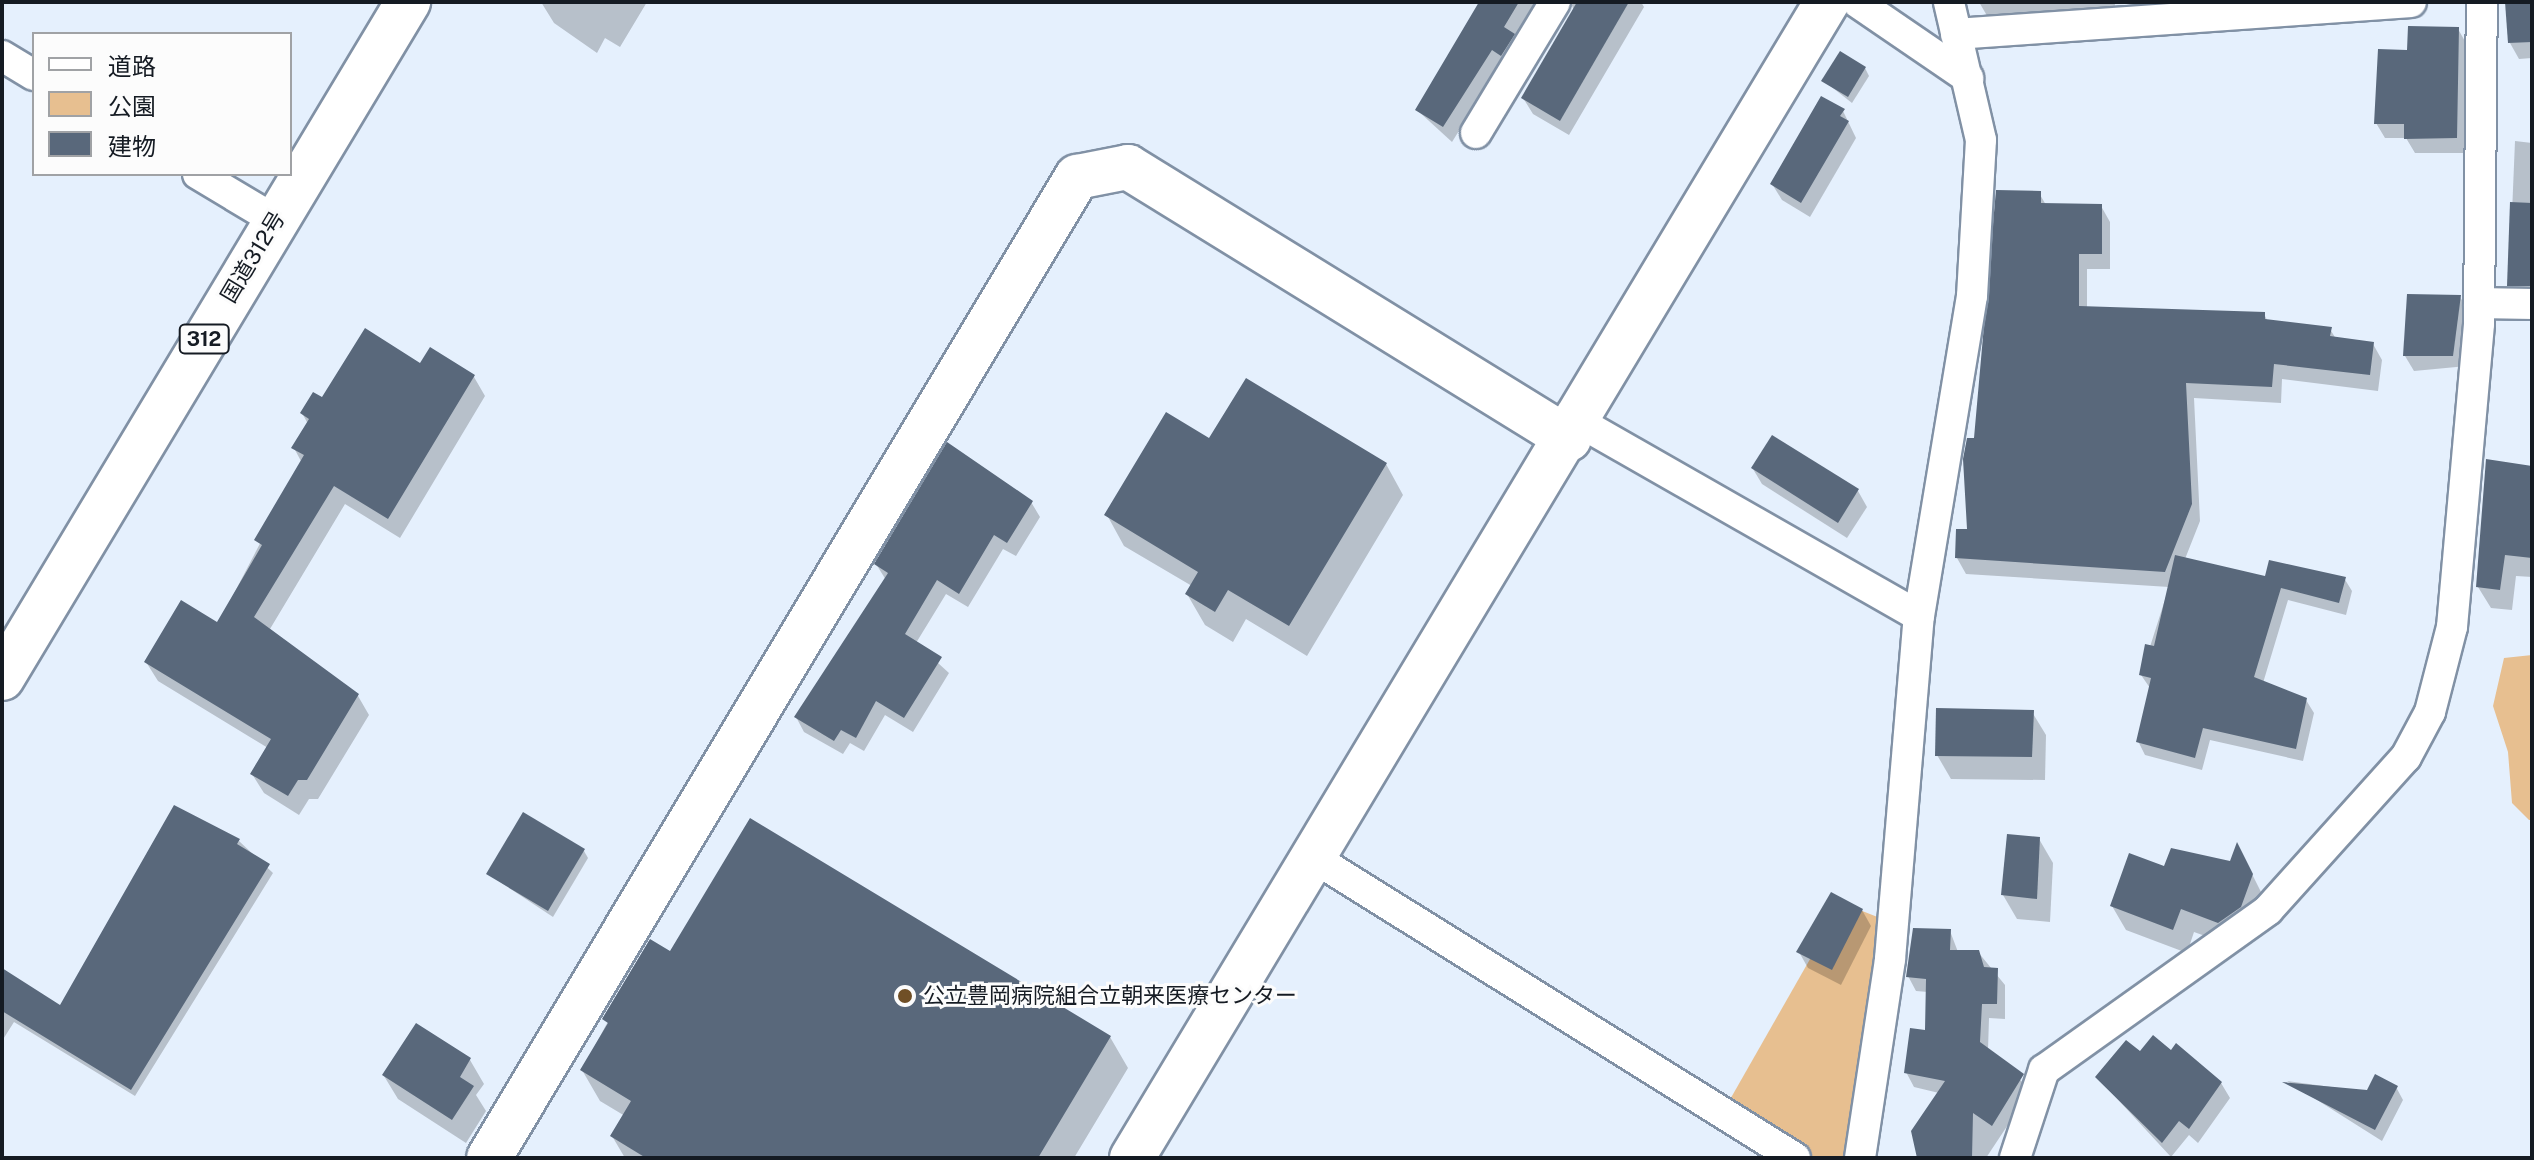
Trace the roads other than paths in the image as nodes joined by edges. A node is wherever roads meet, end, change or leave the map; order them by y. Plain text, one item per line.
1 (408, 2) edge
2 (1555, 2) edge
3 (1827, 2) edge
4 (1857, 2) edge
5 (1949, 2) edge
6 (2411, 2) edge
7 (2482, 2) edge
8 (2222, 8) edge
9 (1956, 34) junction
10 (2, 56) edge
11 (32, 74) edge
12 (1968, 78) junction
13 (1476, 133) dead end
14 (201, 176) edge
15 (275, 220) junction
16 (2479, 303) junction
17 (2532, 304) edge
18 (1574, 430) junction
19 (1919, 616) junction
20 (2, 678) edge
21 (1314, 858) junction
22 (489, 1158) edge
23 (1132, 1158) edge
24 (1795, 1158) edge
25 (1860, 1158) edge
26 (2015, 1158) edge

1 - 15 main road, 国道312号 / 312
2 - 13 street
3 - 18 main road
4 - 12 street
5 - 9 street
6 - 8 street
7 - 16 street
8 - 9 street
9 - 12 street
10 - 11 street
12 - 19 street
14 - 15 street
15 - 20 main road, 国道312号 / 312
16 - 17 street
16 - 26 street
18 - 19 street
18 - 21 main road
18 - 22 main road
19 - 25 street
21 - 23 main road
21 - 24 street

